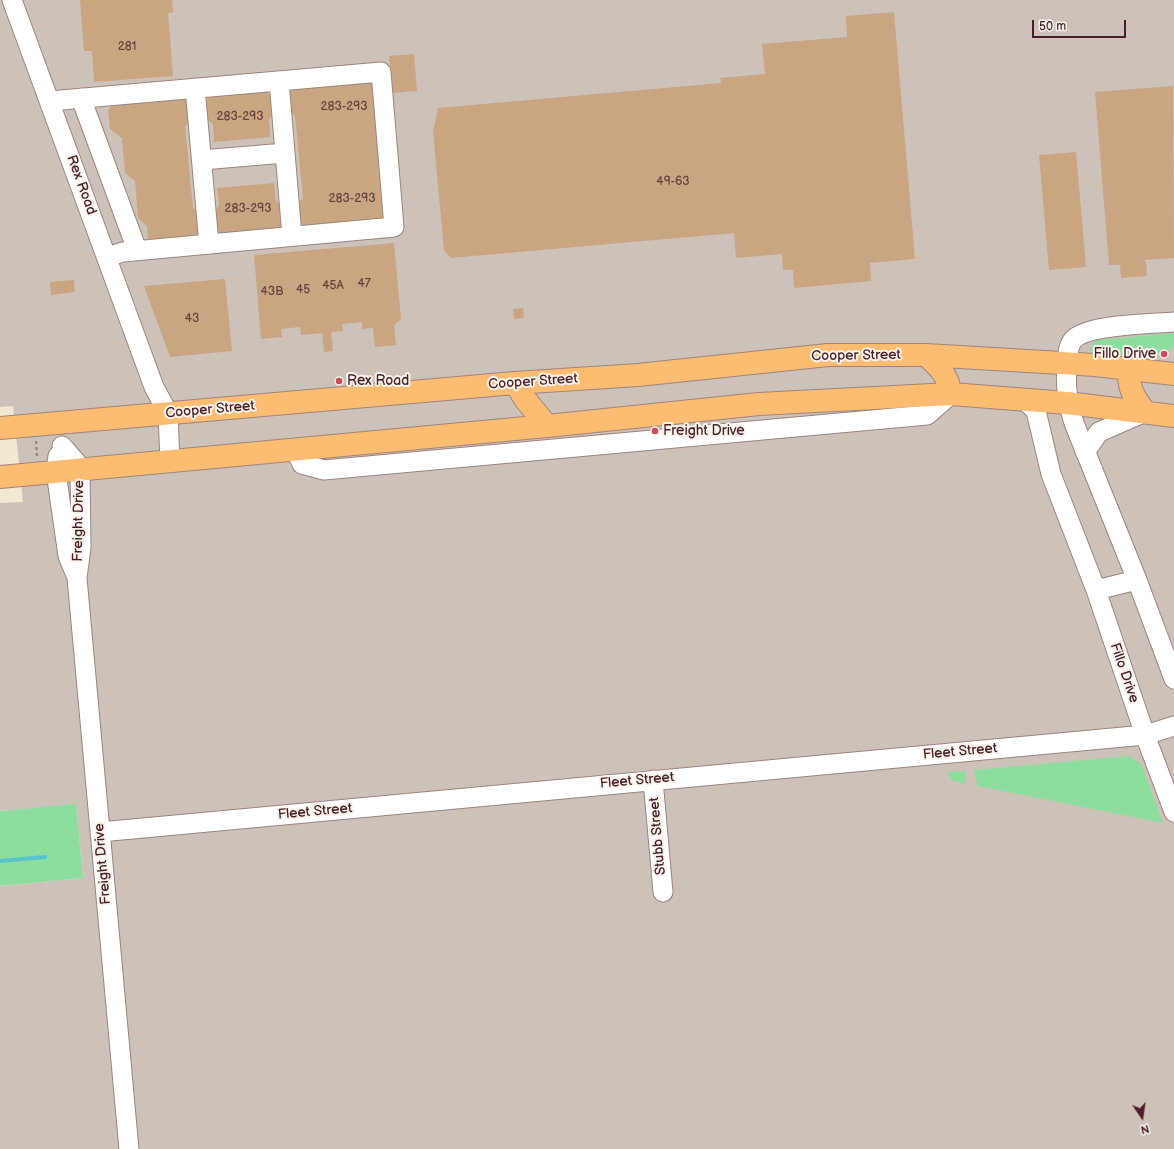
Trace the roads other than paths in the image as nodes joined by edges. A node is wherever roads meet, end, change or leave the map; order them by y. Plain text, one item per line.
1 (12, 0) edge
2 (279, 81) junction
3 (195, 88) junction
4 (81, 98) junction
5 (50, 101) junction
6 (285, 154) junction
7 (202, 160) junction
8 (292, 236) junction
9 (209, 244) junction
10 (137, 250) junction
11 (107, 257) junction
12 (1174, 322) edge
13 (926, 355) junction
14 (1067, 363) junction
15 (1135, 369) junction
16 (1174, 374) edge
17 (515, 383) junction
18 (951, 394) junction
19 (1025, 400) junction
20 (1068, 403) junction
21 (1145, 412) junction
22 (168, 413) junction
23 (1174, 416) edge
24 (59, 422) junction
25 (547, 426) junction
26 (0, 428) edge
27 (62, 446) junction
28 (295, 449) junction
29 (1085, 452) junction
30 (170, 462) junction
31 (80, 470) junction
32 (56, 472) junction
33 (0, 477) edge
34 (77, 578) junction
35 (1137, 580) junction
36 (1096, 590) junction
37 (1174, 679) edge
38 (1174, 726) edge
39 (1145, 735) junction
40 (653, 780) junction
41 (1174, 812) edge
42 (100, 832) junction
43 (663, 892) dead end
44 (129, 1149) edge

1 - 5 street, Rex Road
2 - 3 street
2 - 6 street
2 - 8 street
3 - 4 street
3 - 7 street
4 - 5 street
4 - 10 street
5 - 11 street, Rex Road
6 - 7 street
6 - 8 street
7 - 9 street
8 - 9 street
9 - 10 street
10 - 11 street
11 - 22 street, Rex Road
12 - 14 street
13 - 14 main road, Cooper Street
13 - 17 main road, Cooper Street
13 - 18 main road
14 - 15 main road, Cooper Street
14 - 20 street
15 - 16 main road, Cooper Street
15 - 21 main road
17 - 22 main road, Cooper Street
17 - 25 main road
18 - 19 main road
18 - 25 main road
18 - 28 street
19 - 20 main road
19 - 36 street, Fillo Drive
20 - 21 main road
20 - 29 street
21 - 23 main road
21 - 29 street
22 - 24 main road, Cooper Street
22 - 30 street, Rex Road
24 - 26 main road, Cooper Street
24 - 27 street, Freight Drive
25 - 28 main road
27 - 31 street, Freight Drive
27 - 32 street, Freight Drive
28 - 30 main road
29 - 35 street
30 - 31 main road
31 - 32 main road
31 - 34 street, Freight Drive
32 - 33 main road
32 - 34 street, Freight Drive
34 - 42 street, Freight Drive
35 - 36 street
35 - 37 street
36 - 39 street, Fillo Drive
38 - 39 street, Fleet Street
39 - 40 street, Fleet Street
39 - 41 street, Fillo Drive
40 - 42 street, Fleet Street
40 - 43 street, Stubb Street
42 - 44 street, Freight Drive

